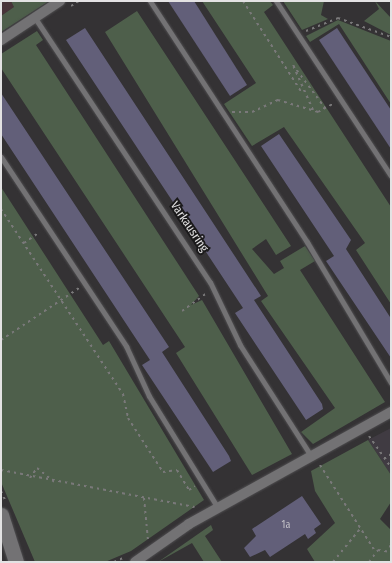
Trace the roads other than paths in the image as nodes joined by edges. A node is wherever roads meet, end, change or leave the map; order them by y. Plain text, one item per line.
1 (60, 1) edge
2 (150, 1) edge
3 (276, 1) edge
4 (35, 17) junction
5 (1, 40) edge
6 (1, 157) edge
7 (391, 176) edge
8 (391, 384) edge
9 (391, 412) edge
10 (311, 457) junction
11 (218, 508) junction
12 (1, 515) edge
13 (10, 537) junction
14 (138, 561) edge
15 (16, 562) edge
16 (23, 562) edge

1 - 4 street
2 - 8 lane
3 - 7 lane
4 - 5 street
4 - 10 lane, Varkausring
6 - 11 lane
9 - 10 street
10 - 11 street
11 - 14 street
12 - 13 main road
13 - 15 main road
13 - 16 main road

